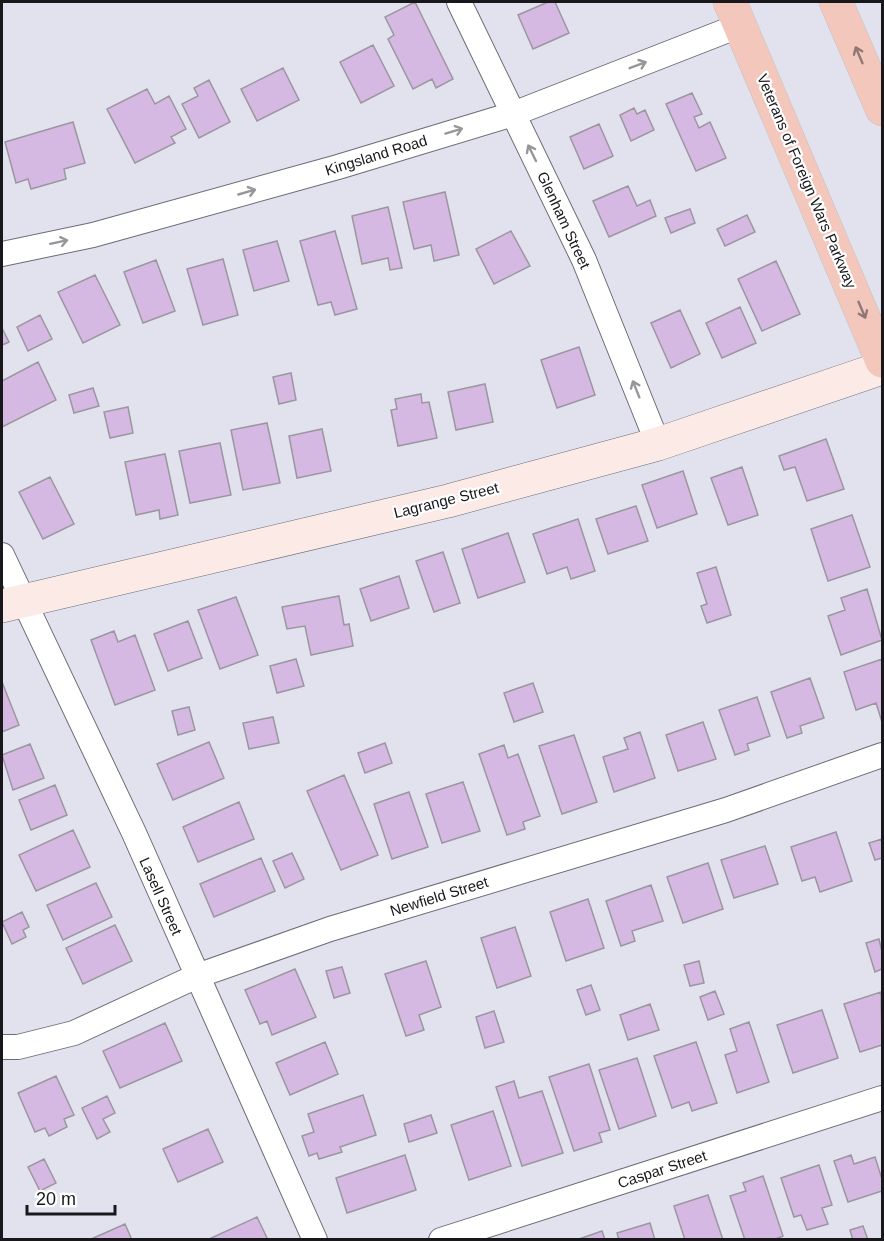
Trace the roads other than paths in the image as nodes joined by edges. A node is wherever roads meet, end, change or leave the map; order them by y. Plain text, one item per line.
1 (459, 2) edge
2 (836, 2) edge
3 (736, 13) edge
4 (882, 109) edge
5 (513, 114) junction
6 (2, 254) edge
7 (882, 361) edge
8 (882, 368) edge
9 (658, 444) junction
10 (2, 555) edge
11 (12, 604) edge
12 (882, 755) edge
13 (197, 976) junction
14 (2, 1047) edge
15 (882, 1098) edge
16 (315, 1239) edge
17 (441, 1239) edge

1 - 5 street, Glenham Street
4 -> 2 highway
5 -> 3 street, Kingsland Road
3 -> 7 highway, Veterans of Foreign Wars Parkway
6 -> 5 street, Kingsland Road
9 -> 5 street, Glenham Street
8 - 9 main road, Lagrange Street
9 - 11 main road, Lagrange Street
10 - 11 street, Lasell Street
11 - 13 street, Lasell Street
12 - 13 street, Newfield Street
13 - 14 street, Newfield Street
13 - 16 street, Lasell Street
15 - 17 street, Caspar Street

